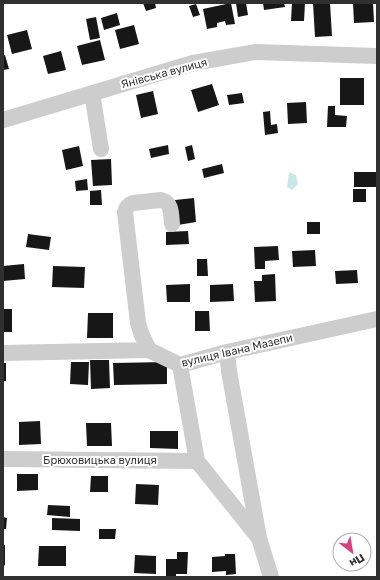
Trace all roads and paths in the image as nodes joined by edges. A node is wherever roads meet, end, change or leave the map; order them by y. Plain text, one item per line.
1 (377, 56) edge
2 (92, 93) junction
3 (3, 120) edge
4 (101, 149) dead end
5 (172, 224) dead end
6 (377, 319) edge
7 (149, 350) junction
8 (226, 352) junction
9 (3, 353) edge
10 (180, 365) junction
11 (3, 459) edge
12 (197, 461) junction
13 (259, 538) junction
14 (271, 577) edge

1 - 2 street, Янівська вулиця
2 - 3 street, Янівська вулиця
2 - 4 street
5 - 7 street
6 - 8 street, вулиця Івана Мазепи
7 - 9 street, вулиця Івана Мазепи
7 - 10 street, вулиця Івана Мазепи
8 - 10 street, вулиця Івана Мазепи
8 - 13 street
10 - 12 street
11 - 12 street, Брюховицька вулиця
12 - 13 street
13 - 14 street

